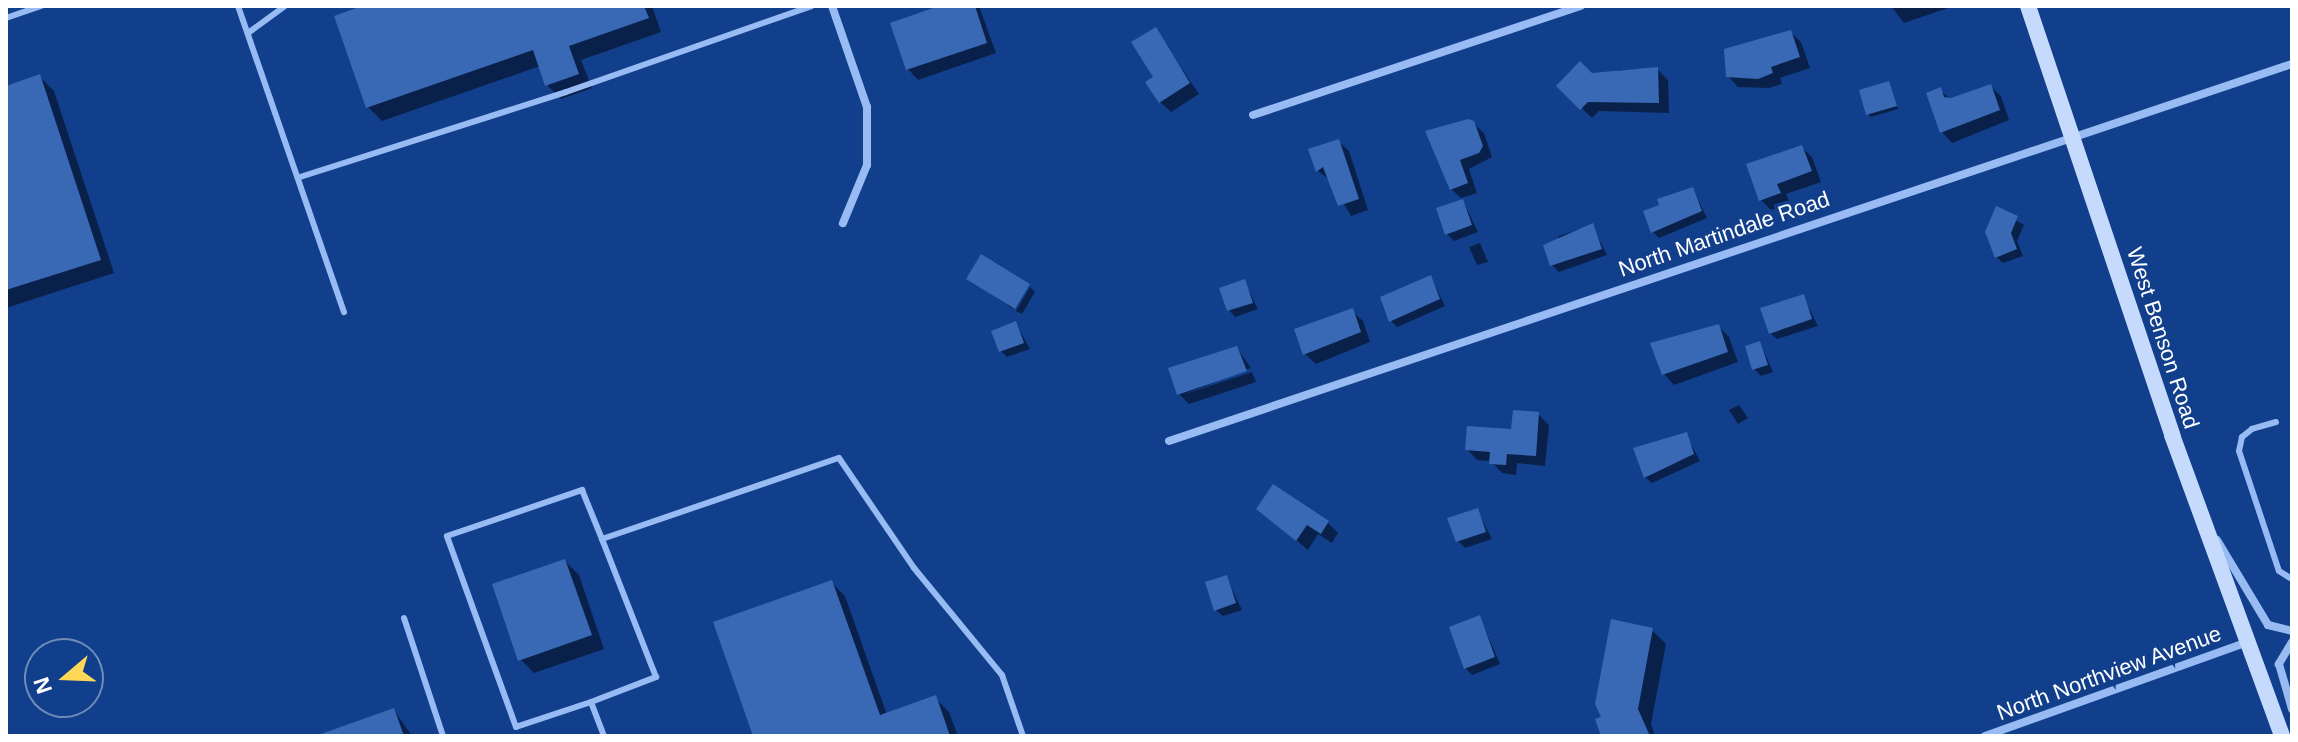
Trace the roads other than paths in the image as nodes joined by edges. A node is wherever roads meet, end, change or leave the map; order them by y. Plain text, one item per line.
1 (41, 6) edge
2 (238, 6) edge
3 (285, 6) edge
4 (811, 6) edge
5 (832, 6) edge
6 (1581, 6) edge
7 (2028, 6) edge
8 (6, 18) edge
9 (248, 33) junction
10 (2292, 64) edge
11 (1253, 115) dead end
12 (2072, 136) junction
13 (300, 177) junction
14 (843, 223) dead end
15 (344, 312) dead end
16 (2276, 422) dead end
17 (1169, 441) dead end
18 (2199, 512) junction
19 (602, 539) junction
20 (2292, 579) edge
21 (404, 618) dead end
22 (2292, 631) edge
23 (2292, 642) edge
24 (2245, 643) junction
25 (2259, 683) junction
26 (591, 702) junction
27 (2292, 709) edge
28 (443, 736) edge
29 (604, 736) edge
30 (1023, 736) edge
31 (1985, 736) edge
32 (2271, 736) edge
33 (2282, 736) edge

1 - 8 lane
2 - 9 lane
3 - 9 lane
4 - 13 lane
5 - 14 street
6 - 11 street
7 - 12 main road, West Benson Road
9 - 13 lane
10 - 12 street, North Martindale Road
12 - 17 street, North Martindale Road
12 - 18 main road, West Benson Road
13 - 15 lane
16 - 20 lane
18 - 22 street
18 - 24 main road, West Benson Road
19 - 26 lane
19 - 26 lane
19 - 30 lane
21 - 28 lane
23 - 27 street
24 - 25 main road, West Benson Road
24 - 31 street, North Northview Avenue
25 - 32 main road, West Benson Road
25 - 33 main road, West Benson Road
26 - 29 lane

